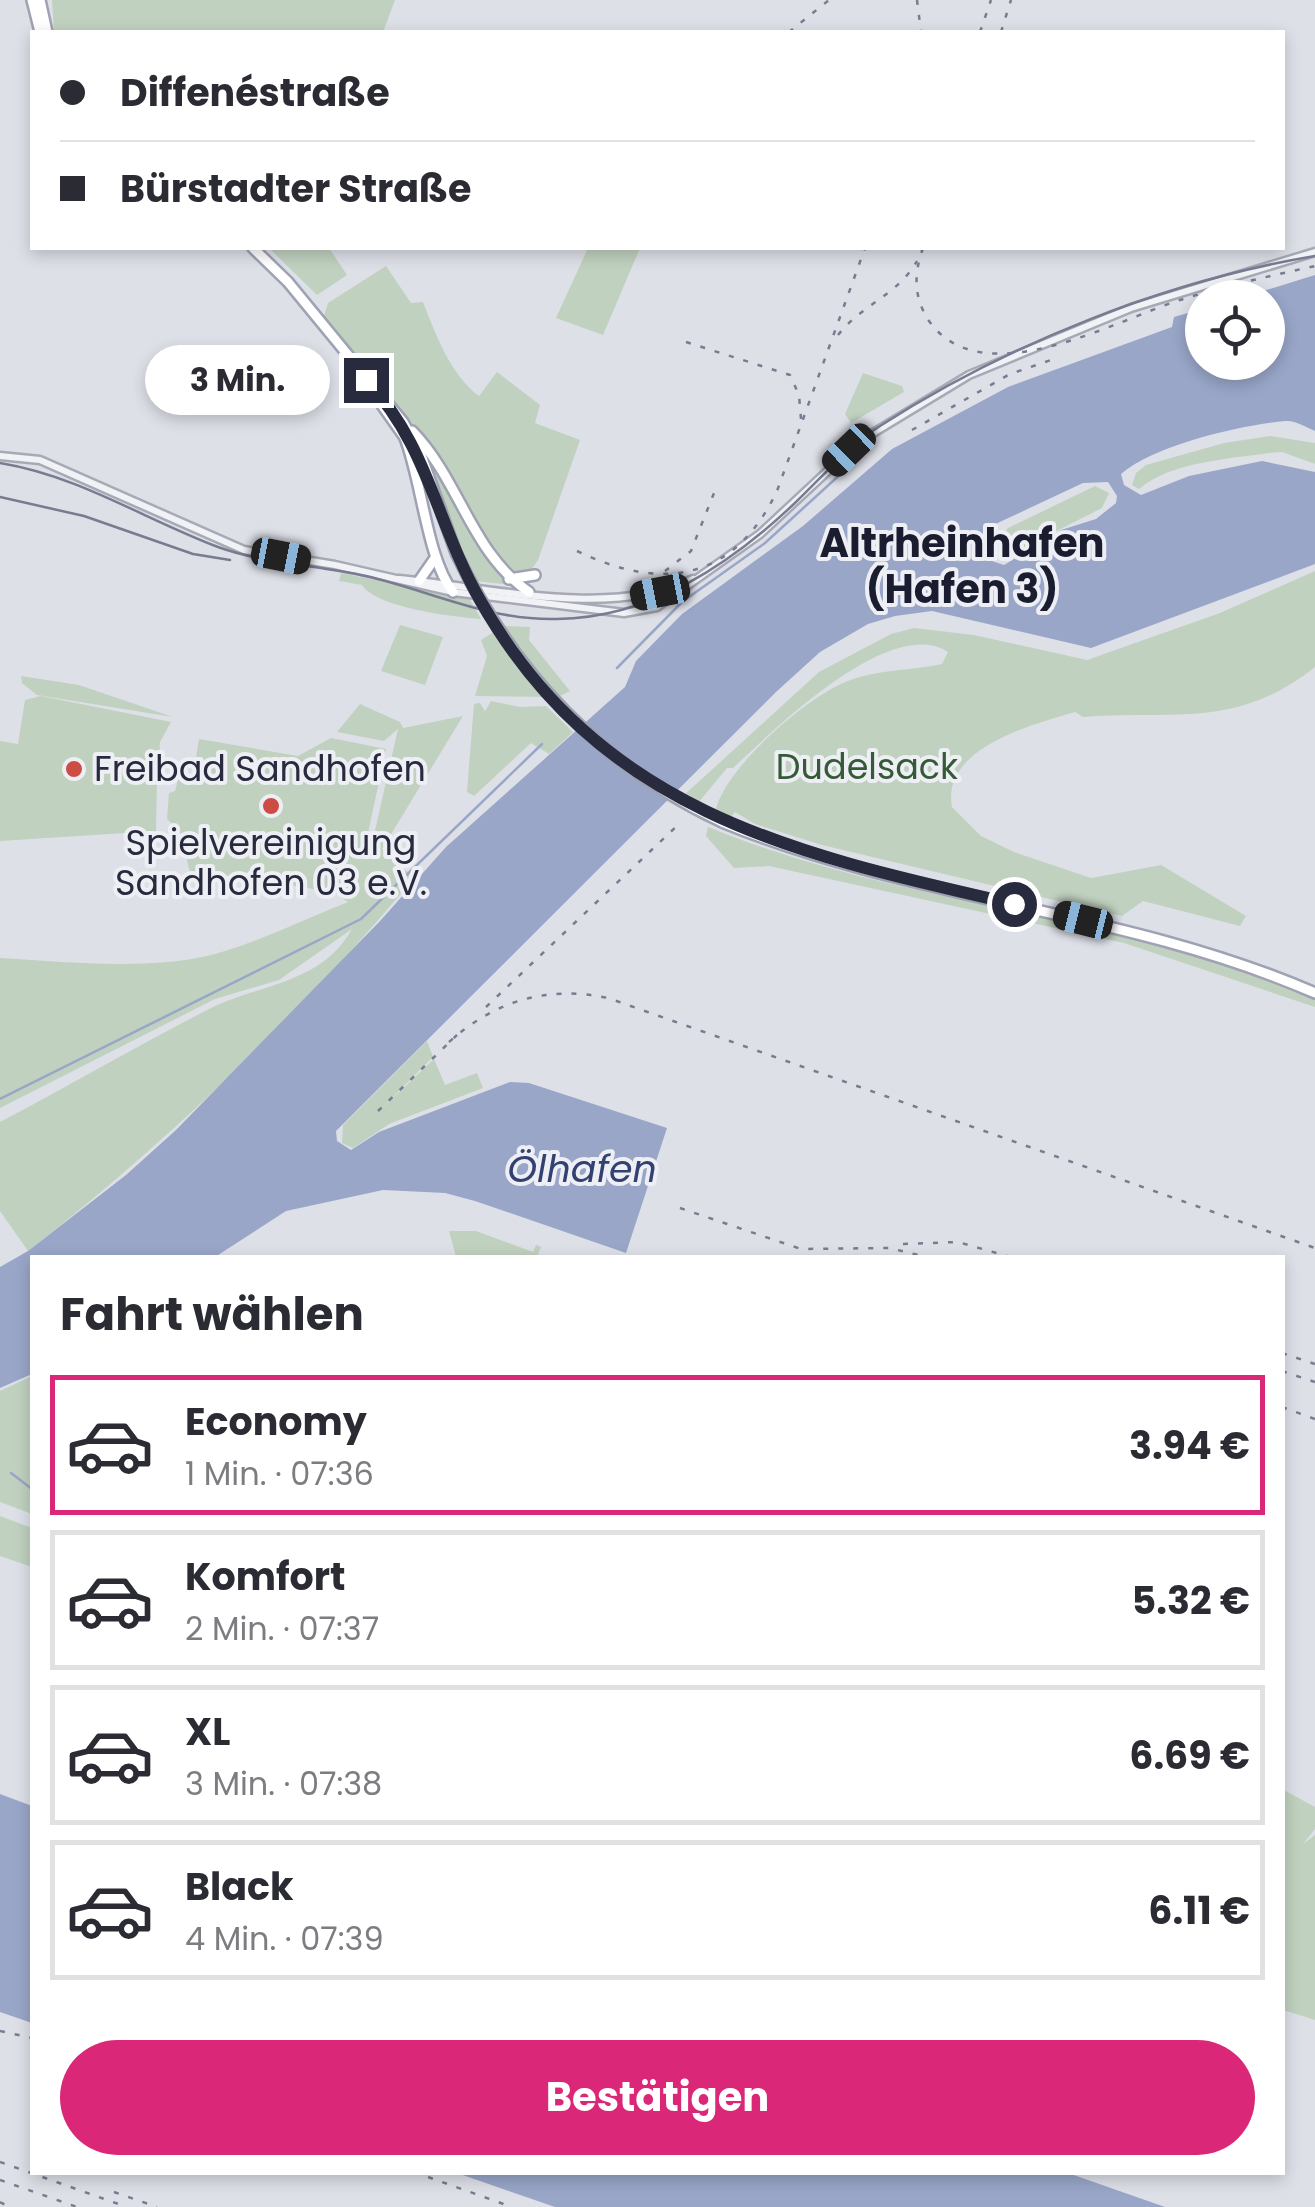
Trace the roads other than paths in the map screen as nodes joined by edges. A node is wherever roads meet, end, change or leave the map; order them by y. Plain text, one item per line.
1 (20, 0) edge
2 (38, 4) edge
3 (44, 30) edge
4 (255, 250) edge
5 (1315, 252) edge
6 (366, 380) junction
7 (403, 422) junction
8 (405, 438) junction
9 (0, 456) edge
10 (426, 472) junction
11 (436, 558) junction
12 (710, 569) junction
13 (535, 575) dead end
14 (388, 578) junction
15 (510, 579) junction
16 (419, 581) junction
17 (449, 588) junction
18 (529, 596) junction
19 (1315, 993) edge

1 - 2 main road
2 - 3 main road
4 - 6 main road
5 - 12 street
6 - 7 main road
6 - 8 main road
7 - 10 main road
7 - 15 main road
8 - 10 main road
8 - 11 main road
9 - 14 street
10 - 19 main road, bridge
11 - 16 main road
11 - 17 main road
12 - 18 street
12 - 18 street
13 - 15 main road
14 - 16 street
14 - 17 street
15 - 18 main road
16 - 17 street
17 - 18 street

